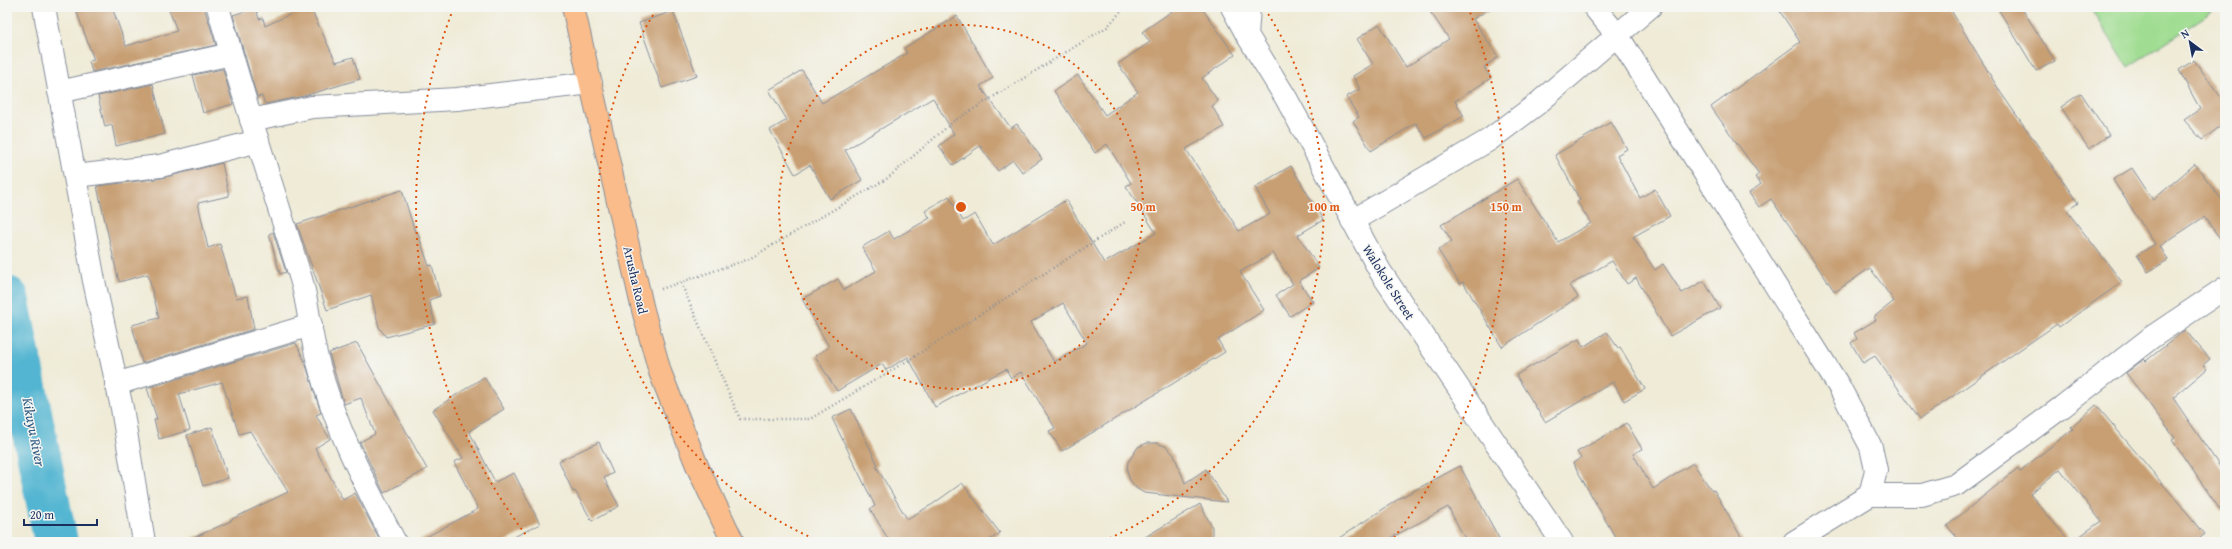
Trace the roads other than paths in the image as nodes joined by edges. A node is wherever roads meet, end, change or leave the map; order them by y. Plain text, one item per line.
1 (44, 7) edge
2 (218, 7) edge
3 (573, 7) edge
4 (1232, 7) edge
5 (1249, 7) edge
6 (1594, 7) edge
7 (1650, 7) edge
8 (1247, 35) junction
9 (1618, 36) junction
10 (231, 54) junction
11 (592, 83) junction
12 (59, 92) junction
13 (251, 120) junction
14 (258, 141) junction
15 (75, 176) junction
16 (1352, 221) junction
17 (2225, 288) edge
18 (311, 325) junction
19 (116, 384) junction
20 (1870, 495) junction
21 (729, 540) edge
22 (144, 542) edge
23 (396, 542) edge
24 (1562, 542) edge
25 (1794, 542) edge

1 - 12 street
2 - 10 street
3 - 11 highway, Arusha Road
4 - 8 street, Walokole Street
5 - 8 street
6 - 9 street
7 - 9 street
8 - 16 street, Walokole Street
9 - 16 street
9 - 20 street
10 - 12 street
10 - 13 street
11 - 13 street
11 - 21 highway, Arusha Road
12 - 15 street
13 - 14 street
14 - 15 street
14 - 18 street
15 - 19 street
16 - 24 street, Walokole Street
17 - 20 street
18 - 19 street
18 - 23 street
19 - 22 street
20 - 25 street

